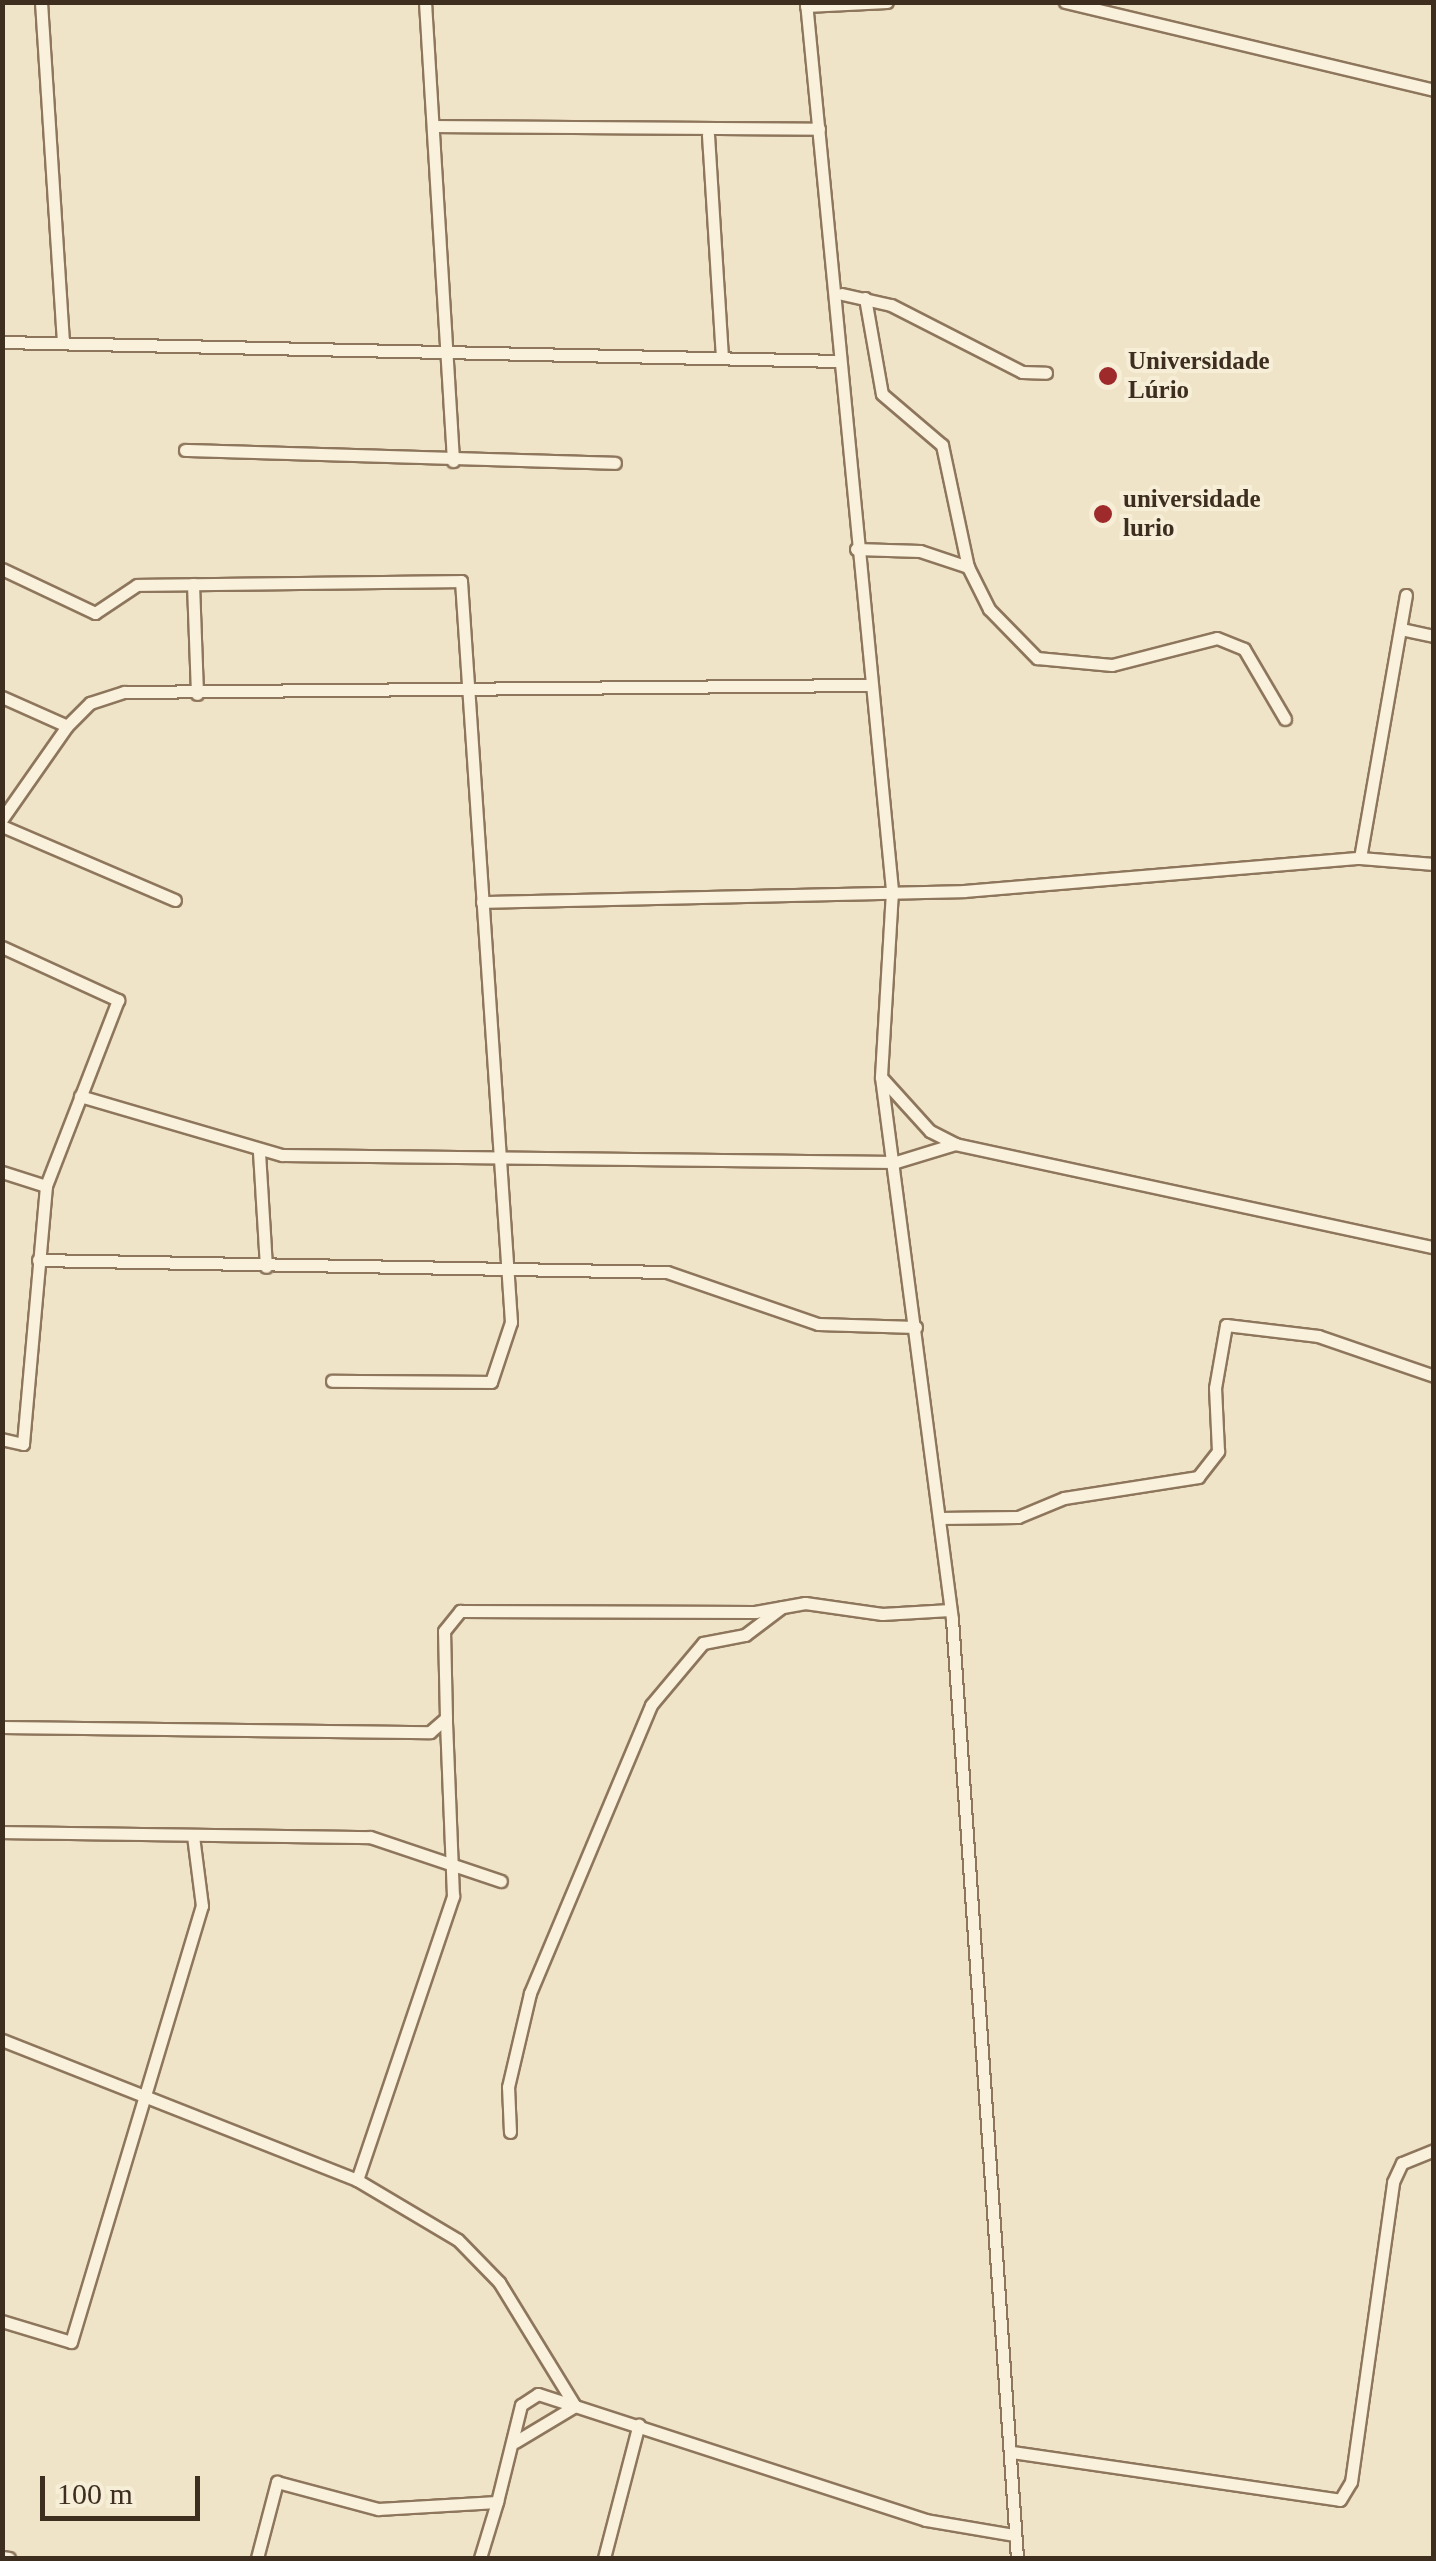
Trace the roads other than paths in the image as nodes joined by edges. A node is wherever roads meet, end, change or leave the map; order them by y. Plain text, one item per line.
1 (41, 2) edge
2 (425, 2) edge
3 (887, 2) edge
4 (1065, 2) edge
5 (806, 4) edge
6 (1434, 90) edge
7 (434, 126) junction
8 (819, 130) junction
9 (708, 135) junction
10 (842, 294) dead end
11 (865, 298) junction
12 (63, 341) junction
13 (2, 342) edge
14 (448, 348) junction
15 (722, 357) junction
16 (837, 361) junction
17 (1046, 373) dead end
18 (185, 450) dead end
19 (453, 461) junction
20 (615, 463) dead end
21 (856, 549) junction
22 (968, 566) junction
23 (2, 570) edge
24 (193, 584) junction
25 (1406, 596) dead end
26 (1401, 629) junction
27 (1434, 636) edge
28 (869, 685) junction
29 (472, 692) junction
30 (197, 694) junction
31 (2, 697) edge
32 (1285, 718) dead end
33 (67, 726) junction
34 (2, 823) edge
35 (1360, 858) junction
36 (1434, 864) edge
37 (892, 891) junction
38 (176, 900) dead end
39 (482, 902) junction
40 (2, 947) edge
41 (881, 1077) junction
42 (80, 1096) junction
43 (956, 1144) junction
44 (259, 1152) junction
45 (497, 1155) junction
46 (896, 1162) junction
47 (2, 1172) edge
48 (46, 1186) junction
49 (1434, 1248) edge
50 (38, 1260) junction
51 (266, 1267) junction
52 (509, 1271) junction
53 (916, 1326) junction
54 (1434, 1376) edge
55 (332, 1382) dead end
56 (2, 1439) edge
57 (939, 1518) junction
58 (787, 1604) junction
59 (950, 1610) junction
60 (446, 1718) junction
61 (2, 1727) edge
62 (2, 1832) edge
63 (193, 1836) junction
64 (450, 1864) junction
65 (500, 1881) dead end
66 (2, 2040) edge
67 (148, 2095) junction
68 (510, 2132) dead end
69 (1434, 2150) edge
70 (357, 2180) junction
71 (2, 2321) edge
72 (574, 2406) junction
73 (639, 2424) junction
74 (516, 2442) junction
75 (1012, 2452) junction
76 (496, 2502) junction
77 (1014, 2535) junction
78 (256, 2558) edge
79 (480, 2558) edge
80 (604, 2558) edge
81 (1017, 2558) edge

1 - 12 street
2 - 7 street
3 - 5 street
4 - 6 street
5 - 8 street
7 - 9 street
7 - 14 street
8 - 9 street
8 - 16 street
9 - 15 street
10 - 11 street
11 - 17 street
11 - 22 street
12 - 13 street
12 - 14 street
14 - 15 street
14 - 19 street
15 - 16 street
16 - 21 street
18 - 19 street
19 - 20 street
21 - 22 street
21 - 28 street
22 - 32 street
23 - 24 street
24 - 29 street
24 - 30 street
25 - 26 street
26 - 27 street
26 - 35 street
28 - 29 street
28 - 37 street
29 - 30 street
29 - 39 street
30 - 33 street
31 - 33 street
33 - 34 street
34 - 38 street
35 - 36 street
35 - 37 street
37 - 39 street
37 - 41 street
39 - 45 street
40 - 42 street
41 - 43 street
41 - 46 street
42 - 44 street
42 - 48 street
43 - 46 street
43 - 49 street
44 - 45 street
44 - 51 street
45 - 46 street
45 - 52 street
46 - 53 street
47 - 48 street
48 - 50 street
50 - 51 street
50 - 56 street
51 - 52 street
52 - 53 street
52 - 55 street
53 - 57 street
54 - 57 street
57 - 59 street
58 - 59 street
58 - 60 street
58 - 68 street
59 - 75 street
60 - 61 street
60 - 64 street
62 - 63 street
63 - 64 street
63 - 67 street
64 - 65 street
64 - 70 street
66 - 67 street
67 - 70 street
67 - 71 street
69 - 75 street
70 - 72 street
72 - 73 street
72 - 74 street
72 - 74 street
73 - 77 street
73 - 80 street
74 - 76 street
75 - 77 street
76 - 78 street
76 - 79 street
77 - 81 street

